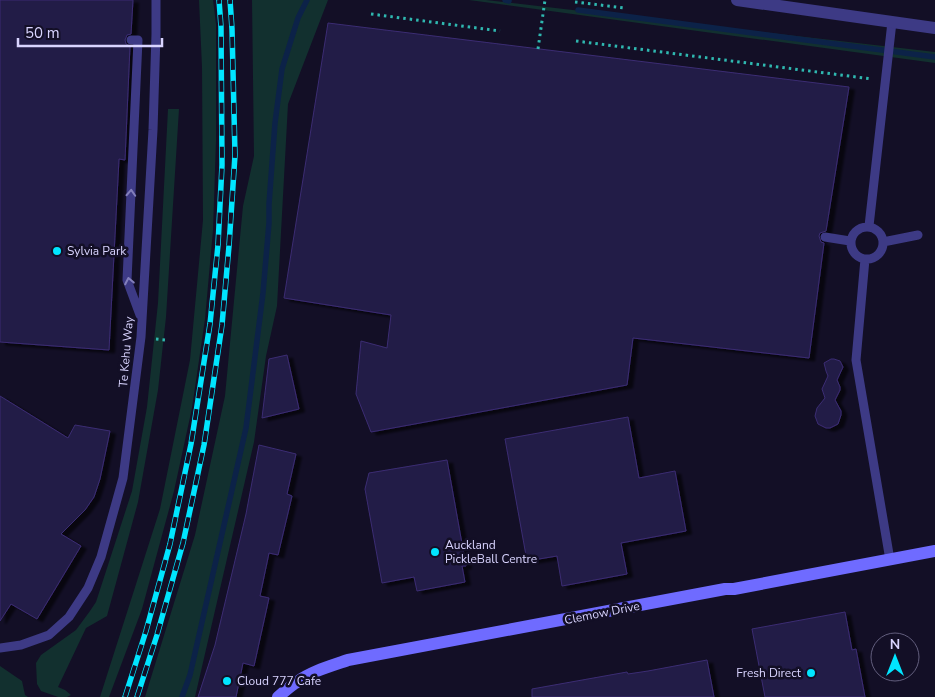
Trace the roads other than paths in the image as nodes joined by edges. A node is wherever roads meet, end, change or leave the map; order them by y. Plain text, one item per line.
1 (156, 0) edge
2 (737, 0) edge
3 (892, 22) junction
4 (935, 28) edge
5 (131, 40) dead end
6 (869, 226) junction
7 (918, 235) dead end
8 (825, 237) dead end
9 (850, 241) junction
10 (883, 242) junction
11 (865, 259) junction
12 (142, 318) junction
13 (935, 551) edge
14 (890, 560) junction
15 (0, 648) edge
16 (278, 697) edge

1 - 12 lane, Te Kehu Way
2 - 3 street
3 - 4 street
3 - 6 lane
12 -> 5 lane
6 - 9 lane
6 - 10 lane
7 - 10 lane
8 - 9 lane
9 - 11 lane
10 - 11 lane
11 - 14 lane
12 - 15 lane, Te Kehu Way
13 - 14 main road, Clemow Drive
14 - 16 main road, Clemow Drive

